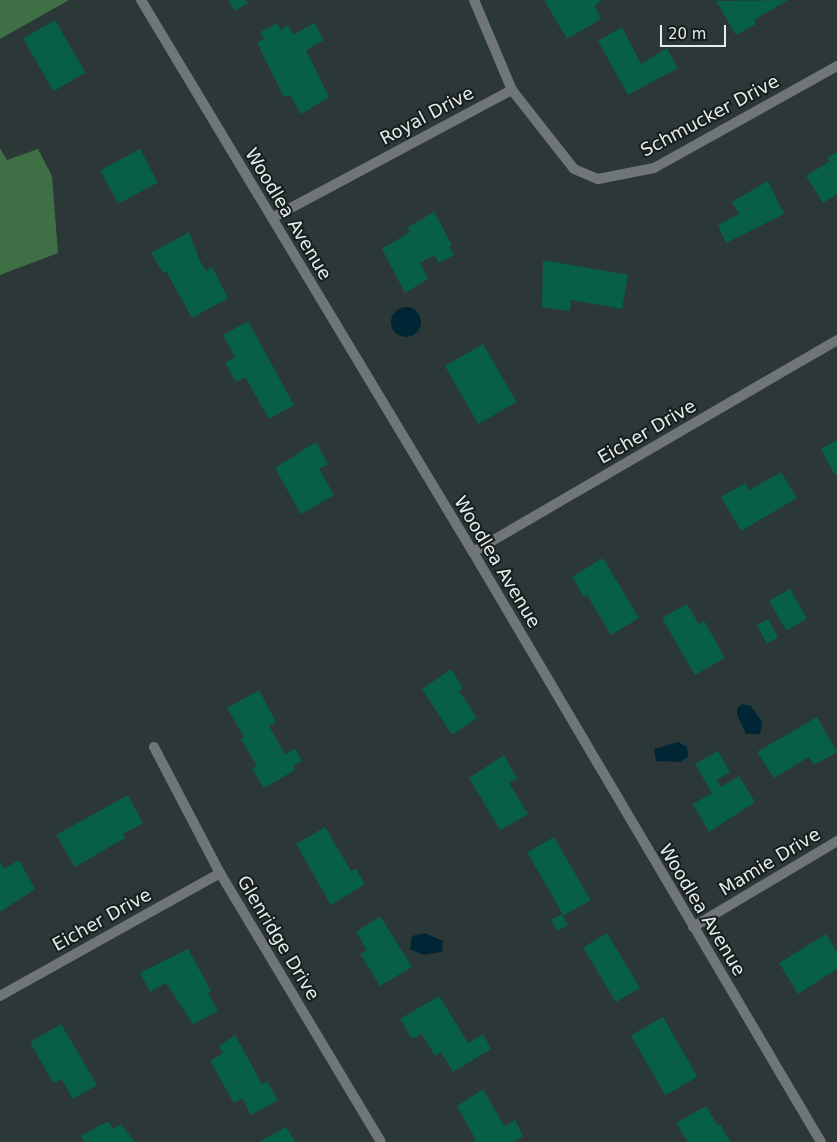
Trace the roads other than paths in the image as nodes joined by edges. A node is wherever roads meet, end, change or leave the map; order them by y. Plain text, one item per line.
1 (140, 0) edge
2 (474, 0) edge
3 (837, 66) edge
4 (512, 90) junction
5 (272, 218) junction
6 (837, 340) edge
7 (473, 552) junction
8 (154, 747) dead end
9 (837, 841) edge
10 (220, 873) junction
11 (693, 927) junction
12 (0, 996) edge
13 (380, 1142) edge
14 (821, 1142) edge

1 - 5 street, Woodlea Avenue
2 - 4 street
3 - 4 street, Schmucker Drive
4 - 5 street, Royal Drive
5 - 7 street, Woodlea Avenue
6 - 7 street, Eicher Drive
7 - 11 street, Woodlea Avenue
8 - 10 street, Glenridge Drive
9 - 11 street, Mamie Drive
10 - 12 street, Eicher Drive
10 - 13 street, Glenridge Drive
11 - 14 street, Woodlea Avenue

